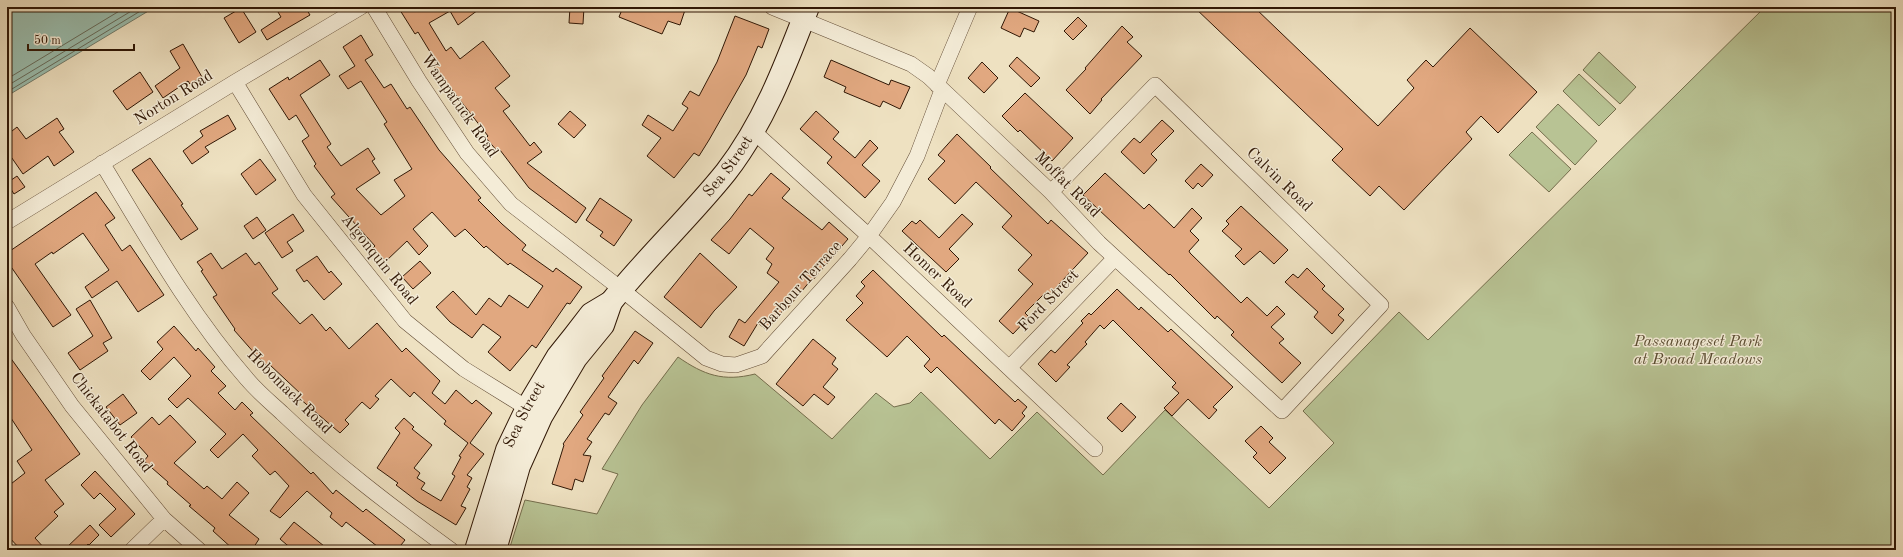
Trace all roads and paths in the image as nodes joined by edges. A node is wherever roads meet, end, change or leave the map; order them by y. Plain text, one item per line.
1 (361, 7) edge
2 (374, 7) edge
3 (772, 7) edge
4 (970, 7) edge
5 (806, 13) edge
6 (235, 82) junction
7 (940, 88) junction
8 (753, 131) junction
9 (102, 164) junction
10 (1051, 192) junction
11 (7, 222) edge
12 (870, 236) junction
13 (1115, 258) junction
14 (616, 296) junction
15 (7, 307) edge
16 (1009, 368) junction
17 (1282, 411) joint
18 (534, 413) junction
19 (1095, 449) dead end
20 (164, 518) junction
21 (132, 550) edge
22 (199, 550) edge
23 (451, 550) edge
24 (476, 550) edge
25 (495, 550) edge

1 - 6 street, Norton Road
2 - 14 street, Wampatuck Road
3 - 5 street
4 - 7 street, Barbour Terrace
5 - 7 street, Moffat Road
5 - 8 main road, Sea Street
6 - 9 street, Norton Road
6 - 18 street, Algonquin Road
7 - 10 street, Moffat Road
7 - 12 street, Barbour Terrace
8 - 12 street, Homer Road
8 - 14 main road, Sea Street
9 - 11 street, Norton Road
9 - 23 street, Hobomack Road
10 - 13 street, Moffat Road
10 - 17 street, Calvin Road
12 - 14 street, Barbour Terrace
12 - 16 street, Homer Road
13 - 16 street, Ford Street
13 - 17 street, Moffat Road
14 - 18 main road, Sea Street
15 - 20 street, Chickatabot Road
16 - 19 street, Homer Road
18 - 24 main road, Sea Street
18 - 25 main road, Sea Street
20 - 21 street
20 - 22 street, Chickatabot Road

